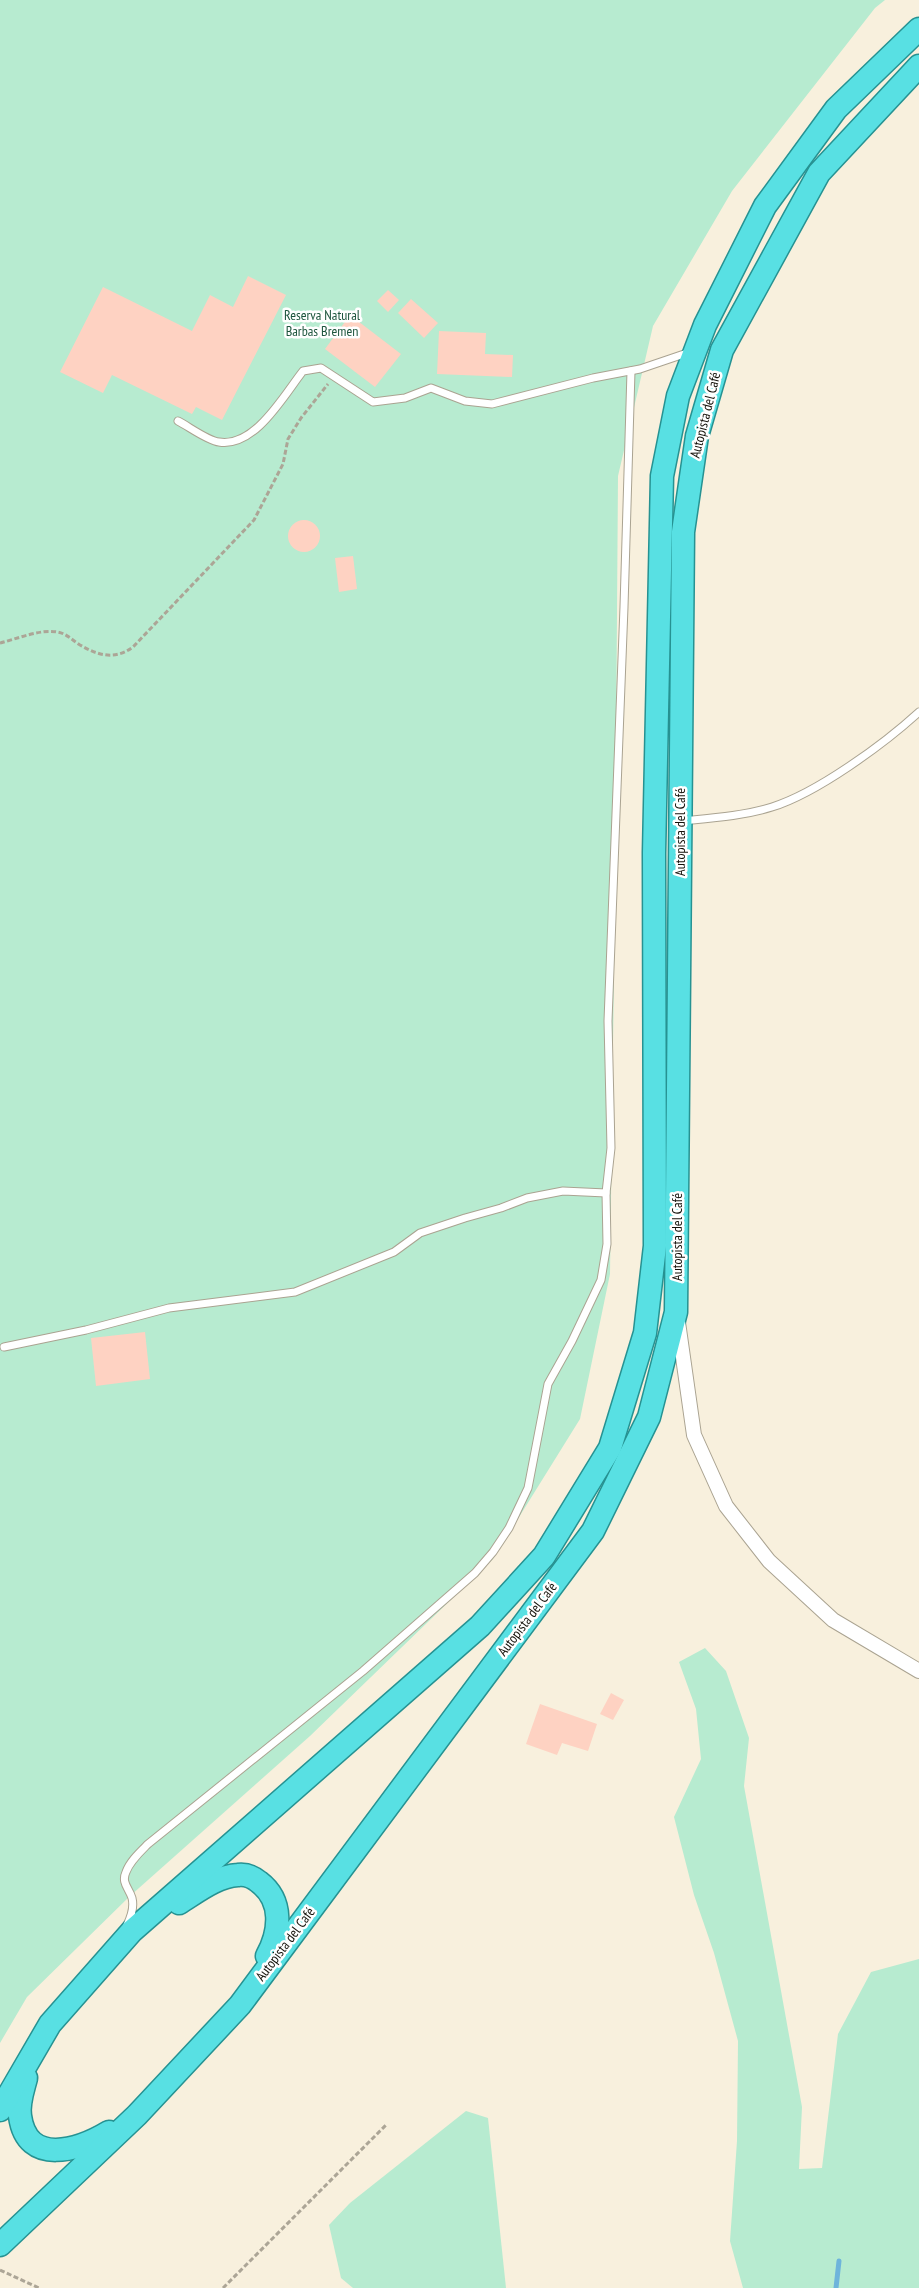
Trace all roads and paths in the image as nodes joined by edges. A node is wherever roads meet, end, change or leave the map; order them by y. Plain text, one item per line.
1 (919, 29) edge
2 (919, 66) edge
3 (696, 350) junction
4 (631, 371) junction
5 (334, 376) junction
6 (178, 420) dead end
7 (0, 644) edge
8 (919, 712) edge
9 (680, 821) junction
10 (606, 1193) junction
11 (676, 1312) junction
12 (4, 1347) dead end
13 (919, 1672) edge
14 (125, 1939) junction
15 (240, 2005) junction
16 (50, 2024) junction
17 (0, 2110) edge
18 (136, 2115) junction
19 (386, 2125) dead end
20 (0, 2244) edge
21 (0, 2270) edge
22 (39, 2288) edge
23 (223, 2288) edge

1 - 3 highway, Autopista del Café
2 - 9 highway, Autopista del Café
3 - 4 lane
3 - 14 highway, Autopista del Café
4 - 5 lane
4 - 10 lane
5 - 6 lane
5 - 7 path
8 - 9 lane
9 - 11 highway, Autopista del Café
10 - 12 lane
10 - 14 lane
11 - 13 street
11 - 15 highway, Autopista del Café
14 - 15 highway
14 - 16 highway, Autopista del Café
15 - 18 highway, Autopista del Café
16 - 17 highway, Autopista del Café
16 - 18 highway
18 - 20 highway, Autopista del Café
19 - 23 path
21 - 22 path

